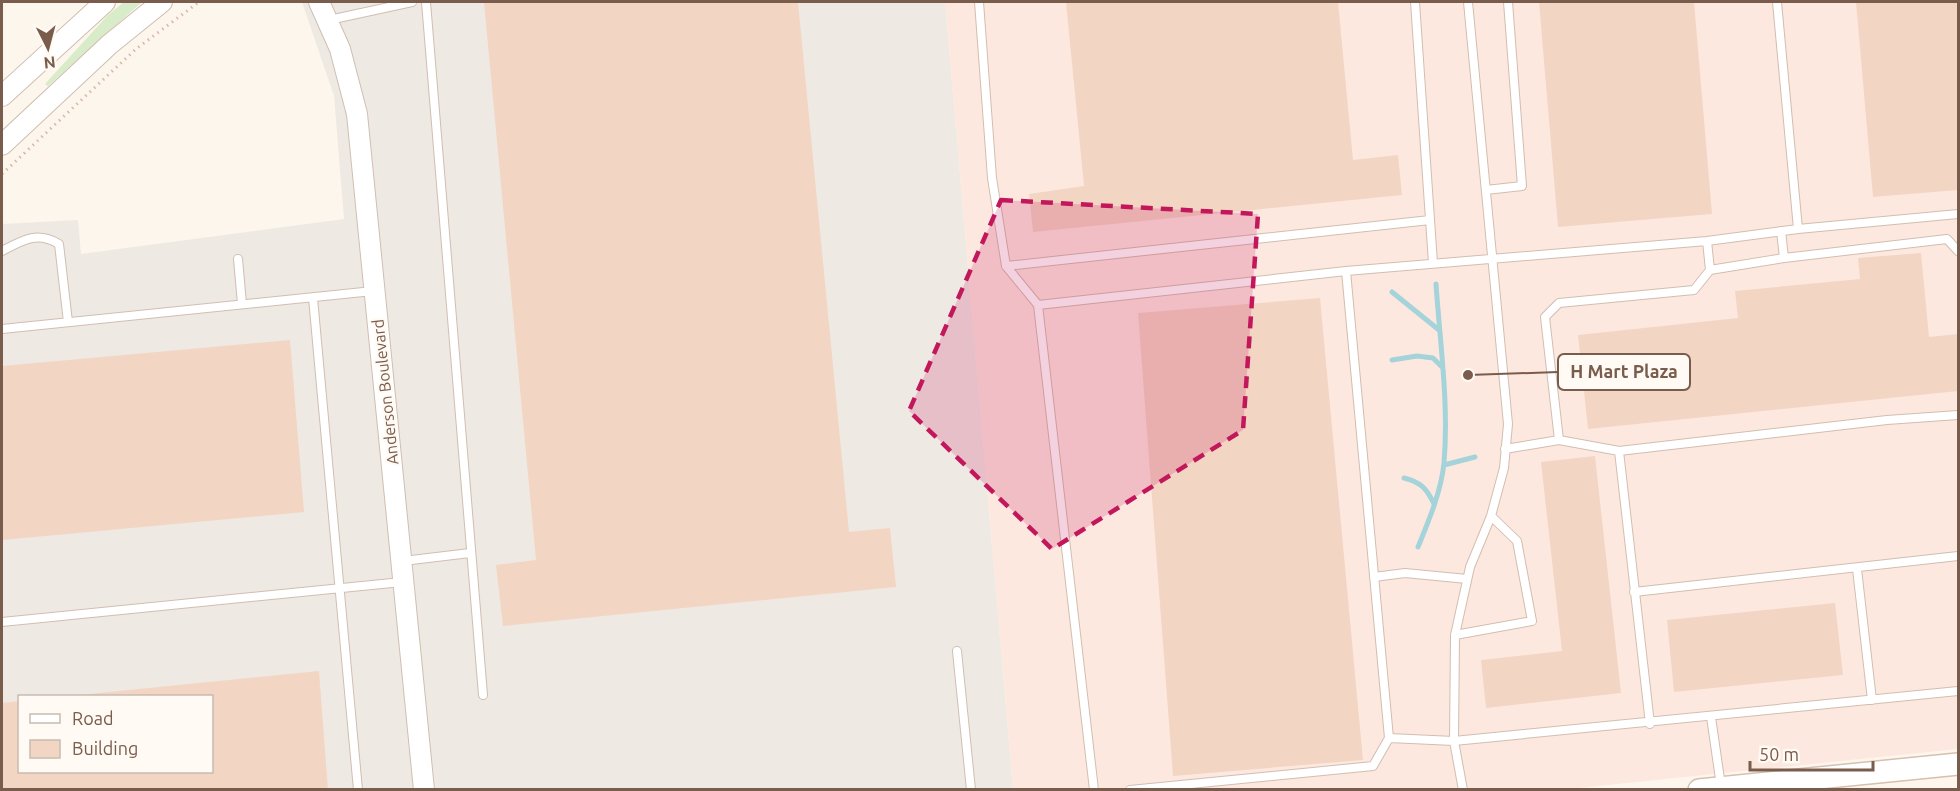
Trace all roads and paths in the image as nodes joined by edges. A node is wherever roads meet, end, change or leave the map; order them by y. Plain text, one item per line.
1 (105, 2) edge
2 (162, 2) edge
3 (199, 2) edge
4 (319, 2) edge
5 (412, 2) edge
6 (426, 2) edge
7 (979, 2) edge
8 (1415, 2) edge
9 (1468, 2) edge
10 (1508, 2) edge
11 (1777, 2) edge
12 (329, 20) junction
13 (2, 96) edge
14 (2, 145) edge
15 (2, 174) edge
16 (1486, 190) junction
17 (1959, 214) edge
18 (1430, 220) junction
19 (1798, 229) junction
20 (1781, 231) junction
21 (1707, 241) junction
22 (2, 250) edge
23 (1958, 252) edge
24 (1492, 258) junction
25 (1784, 258) junction
26 (238, 259) dead end
27 (1433, 263) junction
28 (1006, 266) junction
29 (1710, 270) junction
30 (1346, 271) junction
31 (375, 291) junction
32 (313, 297) junction
33 (242, 304) junction
34 (1038, 305) junction
35 (68, 322) junction
36 (2, 328) edge
37 (1959, 415) edge
38 (1559, 440) junction
39 (1505, 448) junction
40 (1619, 451) junction
41 (1491, 516) junction
42 (470, 553) junction
43 (1959, 556) edge
44 (401, 561) junction
45 (1857, 569) junction
46 (1374, 577) junction
47 (1467, 579) junction
48 (404, 582) junction
49 (340, 587) junction
50 (1634, 592) junction
51 (2, 622) edge
52 (1455, 635) junction
53 (957, 651) dead end
54 (1959, 691) edge
55 (483, 695) dead end
56 (1872, 700) junction
57 (1712, 717) junction
58 (1650, 724) junction
59 (1389, 738) junction
60 (1454, 741) junction
61 (1959, 764) edge
62 (1721, 787) junction
63 (358, 789) edge
64 (424, 789) edge
65 (971, 789) edge
66 (1094, 789) edge
67 (1130, 789) edge
68 (1463, 789) edge
69 (1699, 789) edge

1 - 13 street
2 - 14 street
3 - 15 path
4 - 12 street, Anderson Boulevard
5 - 12 lane
6 - 42 lane
7 - 28 lane
8 - 18 lane
9 - 16 lane
10 - 16 lane
11 - 19 lane
12 - 31 street, Anderson Boulevard
16 - 24 lane
17 - 19 lane
18 - 27 lane
18 - 28 lane
19 - 20 lane
20 - 21 lane
20 - 25 lane
21 - 24 lane
21 - 29 lane
22 - 35 lane
23 - 25 lane
24 - 27 lane
24 - 39 lane
25 - 29 lane
26 - 33 lane
27 - 30 lane
28 - 34 lane
29 - 38 lane
30 - 34 lane
30 - 46 lane
31 - 32 lane
31 - 44 street, Anderson Boulevard
32 - 33 lane
32 - 49 lane
33 - 35 lane
34 - 66 lane
35 - 36 lane
37 - 40 lane
38 - 39 lane
38 - 40 lane
39 - 41 lane
40 - 50 lane
41 - 47 lane
41 - 52 lane
42 - 44 lane
42 - 55 lane
43 - 45 lane
44 - 48 street, Anderson Boulevard
45 - 50 lane
45 - 56 lane
46 - 47 lane
46 - 59 lane
47 - 52 lane
48 - 49 lane
48 - 64 street, Anderson Boulevard
49 - 51 lane
49 - 63 lane
50 - 58 lane
52 - 60 lane
53 - 65 lane
54 - 56 lane
56 - 57 lane
57 - 58 lane
57 - 62 lane
58 - 60 lane
59 - 60 lane
59 - 67 lane
60 - 68 lane
61 - 62 main road
62 - 69 main road

